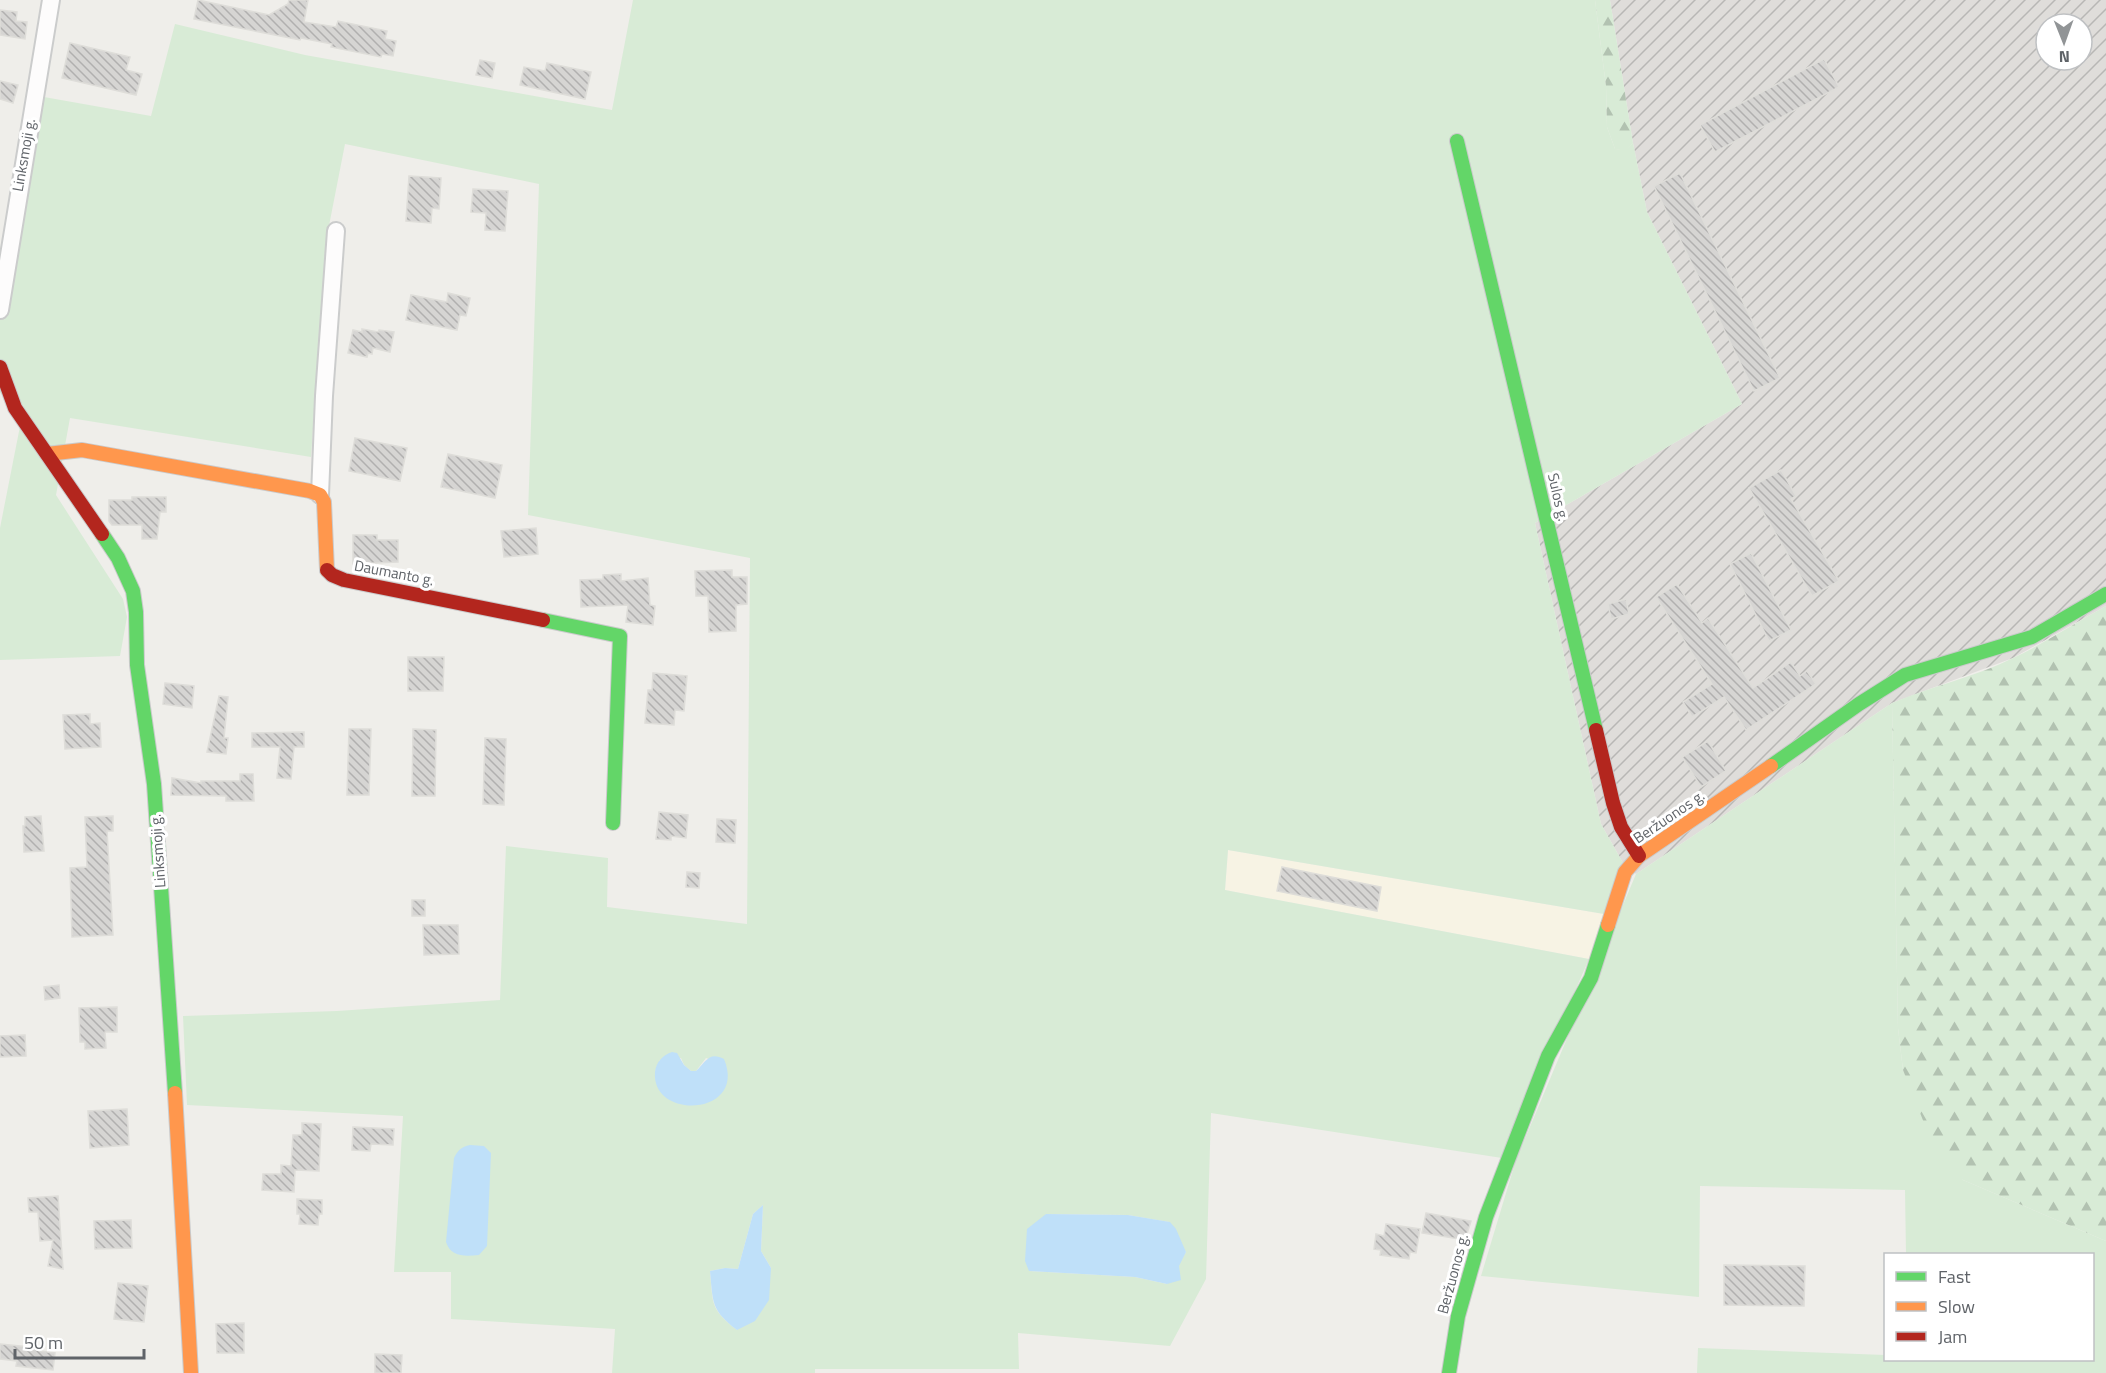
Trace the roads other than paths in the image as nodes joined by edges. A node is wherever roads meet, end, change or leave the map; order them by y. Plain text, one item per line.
1 (51, 0) edge
2 (1457, 141) dead end
3 (336, 231) dead end
4 (0, 310) edge
5 (0, 367) edge
6 (8, 404) edge
7 (47, 454) junction
8 (320, 495) junction
9 (2106, 594) edge
10 (613, 823) dead end
11 (1639, 856) junction
12 (191, 1373) edge
13 (1449, 1373) edge

1 - 4 street, Linksmoji g.
2 - 11 street, Sulos g.
3 - 8 street
5 - 6 street, Linksmoji g.
6 - 7 street, Linksmoji g.
7 - 8 street
7 - 12 street, Linksmoji g.
8 - 10 street, Daumanto g.
9 - 11 street, Beržuonos g.
11 - 13 street, Beržuonos g.

